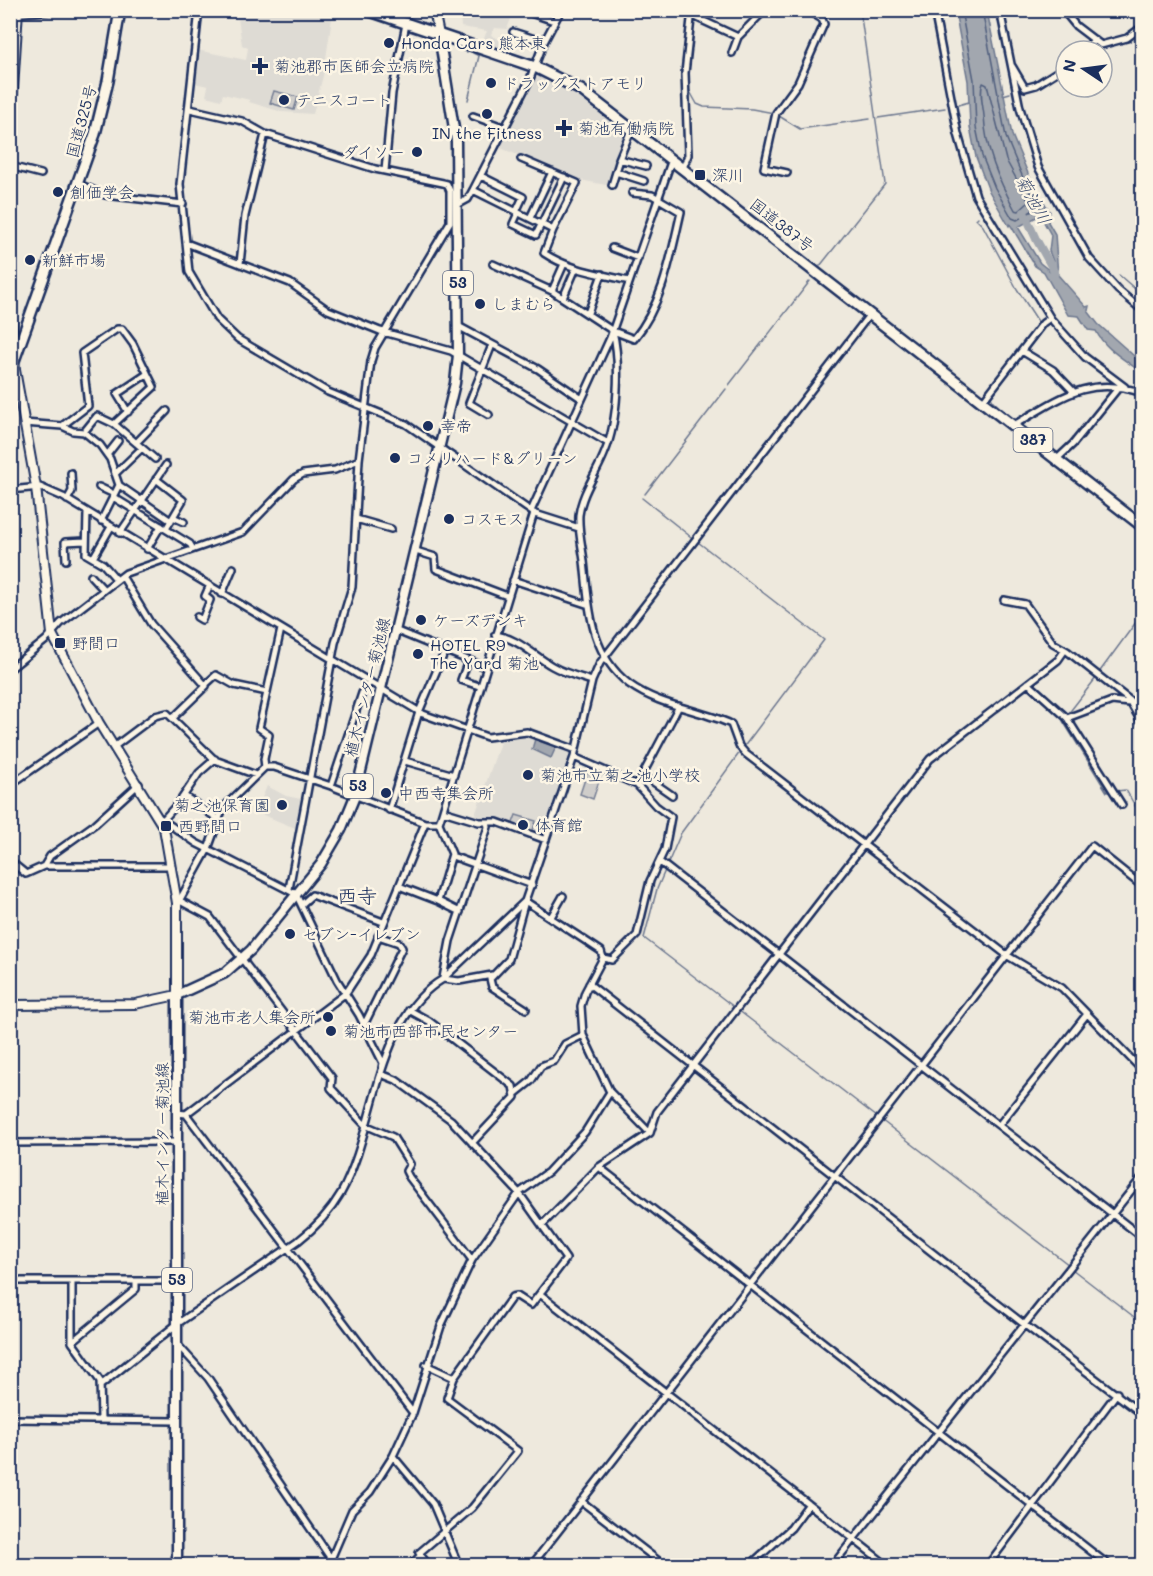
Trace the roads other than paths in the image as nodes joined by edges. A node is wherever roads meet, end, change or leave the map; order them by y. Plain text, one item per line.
1 (62, 10) edge
2 (120, 10) edge
3 (199, 10) edge
4 (367, 10) edge
5 (434, 10) edge
6 (522, 10) edge
7 (561, 10) edge
8 (765, 10) edge
9 (807, 10) edge
10 (834, 10) edge
11 (934, 10) edge
12 (1000, 10) edge
13 (1063, 10) edge
14 (15, 13) edge
15 (692, 13) edge
16 (815, 15) junction
17 (555, 21) junction
18 (406, 24) junction
19 (1143, 27) edge
20 (513, 32) dead end
21 (439, 35) junction
22 (738, 37) junction
23 (1091, 39) edge
24 (1114, 41) edge
25 (544, 42) junction
26 (14, 43) edge
27 (732, 53) dead end
28 (1009, 60) junction
29 (535, 67) junction
30 (1054, 74) edge
31 (12, 91) edge
32 (190, 109) junction
33 (473, 116) dead end
34 (504, 127) junction
35 (632, 128) junction
36 (265, 134) junction
37 (10, 136) edge
38 (521, 159) dead end
39 (620, 159) junction
40 (672, 159) junction
41 (10, 166) edge
42 (646, 166) dead end
43 (683, 168) junction
44 (385, 171) junction
45 (552, 172) junction
46 (616, 172) junction
47 (787, 173) dead end
48 (41, 174) dead end
49 (481, 176) junction
50 (564, 177) junction
51 (644, 181) dead end
52 (79, 184) junction
53 (612, 185) dead end
54 (474, 190) junction
55 (632, 193) dead end
56 (658, 200) junction
57 (183, 204) junction
58 (517, 212) junction
59 (455, 213) junction
60 (530, 218) junction
61 (542, 224) junction
62 (553, 230) junction
63 (186, 243) junction
64 (612, 248) dead end
65 (638, 258) junction
66 (240, 264) junction
67 (493, 264) dead end
68 (564, 264) junction
69 (576, 268) junction
70 (602, 274) junction
71 (630, 281) junction
72 (552, 291) junction
73 (10, 297) edge
74 (563, 298) junction
75 (1143, 310) edge
76 (588, 313) junction
77 (870, 314) junction
78 (1050, 318) junction
79 (11, 322) edge
80 (458, 326) junction
81 (613, 331) junction
82 (385, 332) junction
83 (492, 345) junction
84 (1022, 351) junction
85 (458, 355) junction
86 (12, 368) edge
87 (483, 370) junction
88 (147, 374) junction
89 (1122, 387) junction
90 (1074, 392) junction
91 (1143, 393) edge
92 (582, 399) junction
93 (983, 401) junction
94 (365, 409) junction
95 (167, 411) dead end
96 (128, 412) junction
97 (489, 415) dead end
98 (24, 423) junction
99 (571, 423) junction
100 (114, 424) junction
101 (1014, 425) junction
102 (62, 426) junction
103 (84, 432) junction
104 (118, 441) dead end
105 (136, 443) junction
106 (608, 443) junction
107 (142, 448) junction
108 (441, 449) junction
109 (107, 455) junction
110 (155, 459) dead end
111 (1057, 459) junction
112 (359, 460) junction
113 (166, 465) dead end
114 (71, 473) dead end
115 (115, 474) junction
116 (156, 479) junction
117 (119, 485) junction
118 (36, 487) junction
119 (99, 487) dead end
120 (10, 490) edge
121 (113, 496) junction
122 (141, 499) junction
123 (67, 500) junction
124 (133, 510) junction
125 (87, 512) junction
126 (532, 512) junction
127 (172, 519) junction
128 (356, 519) junction
129 (101, 521) junction
130 (184, 522) dead end
131 (1143, 526) edge
132 (111, 527) junction
133 (163, 528) junction
134 (579, 528) junction
135 (392, 529) dead end
136 (120, 532) junction
137 (85, 541) junction
138 (147, 549) junction
139 (193, 549) junction
140 (416, 551) junction
141 (93, 558) junction
142 (162, 559) junction
143 (66, 560) dead end
144 (233, 568) dead end
145 (91, 576) dead end
146 (120, 578) junction
147 (513, 580) junction
148 (209, 587) junction
149 (104, 590) junction
150 (222, 594) junction
151 (507, 596) junction
152 (1004, 600) dead end
153 (586, 604) junction
154 (197, 617) dead end
155 (281, 629) junction
156 (397, 631) junction
157 (52, 633) junction
158 (495, 635) junction
159 (1065, 650) junction
160 (444, 651) junction
161 (604, 657) junction
162 (332, 660) junction
163 (468, 661) junction
164 (485, 667) junction
165 (10, 669) edge
166 (592, 681) junction
167 (370, 682) junction
168 (1028, 683) junction
169 (205, 684) junction
170 (479, 687) junction
171 (382, 690) junction
172 (267, 692) junction
173 (1130, 702) junction
174 (679, 706) junction
175 (1143, 710) edge
176 (419, 712) junction
177 (173, 718) junction
178 (1067, 718) junction
179 (99, 723) junction
180 (1143, 723) edge
181 (467, 730) junction
182 (115, 746) junction
183 (576, 750) junction
184 (574, 757) junction
185 (214, 759) junction
186 (405, 761) junction
187 (266, 767) junction
188 (454, 774) junction
189 (256, 775) junction
190 (643, 775) junction
191 (310, 779) junction
192 (139, 784) junction
193 (10, 785) edge
194 (637, 785) junction
195 (332, 786) junction
196 (672, 795) dead end
197 (355, 796) junction
198 (182, 798) junction
199 (1122, 805) dead end
200 (389, 810) junction
201 (443, 811) junction
202 (161, 819) junction
203 (218, 819) junction
204 (488, 822) junction
205 (425, 823) junction
206 (439, 823) junction
207 (546, 840) junction
208 (863, 845) junction
209 (208, 849) junction
210 (452, 856) junction
211 (10, 861) edge
212 (660, 862) junction
213 (476, 864) junction
214 (44, 866) junction
215 (172, 866) junction
216 (1142, 883) edge
217 (532, 885) junction
218 (399, 886) junction
219 (293, 892) junction
220 (563, 896) dead end
221 (438, 901) junction
222 (525, 901) junction
223 (179, 902) junction
224 (302, 904) junction
225 (460, 912) junction
226 (551, 917) junction
227 (383, 922) junction
228 (378, 936) junction
229 (778, 956) junction
230 (1008, 956) junction
231 (603, 957) junction
232 (242, 959) junction
233 (492, 975) junction
234 (443, 979) junction
235 (589, 984) junction
236 (346, 993) junction
237 (177, 995) junction
238 (10, 1005) edge
239 (526, 1009) dead end
240 (409, 1010) junction
241 (1087, 1014) junction
242 (364, 1025) junction
243 (296, 1030) junction
244 (583, 1035) junction
245 (1143, 1056) edge
246 (1136, 1063) junction
247 (693, 1065) junction
248 (923, 1066) junction
249 (1143, 1070) edge
250 (381, 1074) junction
251 (610, 1092) junction
252 (516, 1093) junction
253 (182, 1113) junction
254 (365, 1125) junction
255 (999, 1125) junction
256 (650, 1133) junction
257 (178, 1142) junction
258 (10, 1143) edge
259 (472, 1143) junction
260 (599, 1167) junction
261 (835, 1175) junction
262 (1143, 1177) edge
263 (519, 1193) junction
264 (1113, 1215) junction
265 (542, 1225) junction
266 (1143, 1237) edge
267 (288, 1247) junction
268 (472, 1260) junction
269 (10, 1281) edge
270 (72, 1281) junction
271 (136, 1281) junction
272 (177, 1281) junction
273 (751, 1284) junction
274 (540, 1294) junction
275 (177, 1324) junction
276 (1025, 1325) junction
277 (72, 1342) junction
278 (177, 1344) junction
279 (426, 1365) junction
280 (454, 1378) junction
281 (101, 1385) junction
282 (666, 1394) junction
283 (1118, 1394) junction
284 (413, 1413) junction
285 (1143, 1414) edge
286 (10, 1419) edge
287 (101, 1420) junction
288 (177, 1421) junction
289 (939, 1432) junction
290 (393, 1456) junction
291 (581, 1501) junction
292 (808, 1505) junction
293 (1033, 1505) junction
294 (446, 1531) junction
295 (854, 1539) junction
296 (420, 1556) junction
297 (331, 1558) junction
298 (177, 1566) edge
299 (328, 1566) edge
300 (336, 1566) edge
301 (410, 1566) edge
302 (429, 1566) edge
303 (459, 1566) edge
304 (531, 1566) edge
305 (665, 1566) edge
306 (749, 1566) edge
307 (832, 1566) edge
308 (888, 1566) edge
309 (987, 1566) edge
310 (1110, 1566) edge

1 - 14 street
2 - 52 highway, 国道325号
3 - 32 street
4 - 18 highway, 国道387号 / 387
5 - 21 street
6 - 17 street
7 - 17 street
8 - 22 street
9 - 16 street
10 - 16 street
11 - 78 street
12 - 28 street
13 - 23 street
14 - 26 street
15 - 22 street
15 - 43 street
16 - 47 street
17 - 25 street
18 - 21 highway, 国道387号 / 387
18 - 44 street
19 - 24 street
20 - 25 street
21 - 29 highway, 国道387号 / 387
21 - 59 main road, 植木インター菊池線 / 53
22 - 27 street
25 - 29 street
26 - 31 street
28 - 30 street
28 - 75 street
29 - 34 street
29 - 35 highway, 国道387号 / 387
31 - 37 street
32 - 36 street
32 - 57 street
33 - 34 street
34 - 49 street
35 - 39 street
35 - 40 highway, 国道387号 / 387
36 - 44 street
36 - 66 street
38 - 45 street
39 - 42 street
39 - 46 street
40 - 43 highway, 国道387号 / 387
40 - 56 street
41 - 48 street
43 - 77 highway, 国道387号 / 387
44 - 59 street
45 - 50 street
45 - 60 street
46 - 51 street
46 - 53 street
49 - 54 street
49 - 58 street
50 - 61 street
50 - 62 street
52 - 57 street
52 - 86 highway, 国道325号
54 - 58 street
54 - 59 street
55 - 56 street
56 - 65 street
56 - 81 street
57 - 63 street
58 - 60 street
58 - 61 street
59 - 80 main road, 植木インター菊池線 / 53
59 - 82 street
60 - 61 street
61 - 62 street
62 - 68 street
63 - 66 street
63 - 94 street
64 - 65 street
65 - 71 street
66 - 82 street
67 - 72 street
68 - 69 street
68 - 72 street
69 - 70 street
69 - 74 street
70 - 71 street
70 - 76 street
71 - 81 street
72 - 74 street
73 - 79 street
74 - 76 street
76 - 81 street
77 - 93 highway, 国道387号 / 387
77 - 161 street
78 - 84 street
78 - 89 street
79 - 86 street
80 - 83 street
80 - 85 main road, 植木インター菊池線 / 53
81 - 92 street
81 - 106 street
82 - 85 street
82 - 94 street
83 - 87 street
83 - 92 street
84 - 90 street
84 - 93 street
85 - 87 street
85 - 108 main road, 植木インター菊池線 / 53
86 - 98 street
87 - 97 street
87 - 99 street
88 - 96 street
88 - 96 street
88 - 102 street
89 - 90 street
89 - 91 street
89 - 111 street
90 - 101 street
92 - 99 street
93 - 101 highway, 国道387号 / 387
94 - 108 street
94 - 112 street
95 - 105 street
96 - 100 street
98 - 102 street
98 - 118 street
99 - 106 street
99 - 126 street
100 - 103 street
100 - 105 street
101 - 111 highway, 国道387号 / 387
102 - 103 street
103 - 109 street
104 - 109 street
105 - 107 street
106 - 134 street
107 - 110 street
107 - 115 street
108 - 126 street
108 - 140 main road, 植木インター菊池線 / 53
109 - 115 street
111 - 131 highway, 国道387号 / 387
112 - 128 street
112 - 139 street
113 - 116 street
114 - 123 street
115 - 117 street
116 - 122 street
116 - 127 street
117 - 121 street
117 - 122 street
118 - 120 street
118 - 123 street
118 - 157 street
119 - 121 street
121 - 124 street
121 - 129 street
122 - 124 street
122 - 127 street
123 - 125 street
124 - 133 street
124 - 136 street
125 - 129 street
125 - 137 street
126 - 134 street
126 - 147 street
127 - 130 street
127 - 133 street
128 - 135 street
128 - 162 street
129 - 132 street
132 - 136 street
132 - 141 street
133 - 138 street
133 - 139 street
134 - 153 street
136 - 138 street
137 - 141 street
137 - 143 street
138 - 142 street
139 - 142 street
140 - 151 street
140 - 156 main road, 植木インター菊池線 / 53
141 - 146 street
142 - 146 street
142 - 148 street
144 - 150 street
145 - 149 street
146 - 149 street
146 - 169 street
147 - 151 street
147 - 153 street
148 - 150 street
148 - 154 street
149 - 157 street
150 - 155 street
151 - 158 street
152 - 159 street
153 - 161 street
155 - 162 street
155 - 172 street
156 - 160 street
156 - 171 main road, 植木インター菊池線 / 53
157 - 165 street
157 - 179 street
158 - 164 street
158 - 166 street
159 - 168 street
159 - 173 street
160 - 163 street
160 - 176 street
161 - 166 street
161 - 174 street
162 - 167 street
162 - 191 street
163 - 164 street
163 - 170 street
164 - 170 street
166 - 183 street
167 - 171 street
167 - 195 street
168 - 178 street
168 - 208 street
169 - 172 street
169 - 177 street
170 - 181 street
171 - 176 street
171 - 197 main road, 植木インター菊池線 / 53
172 - 187 street
173 - 175 street
173 - 178 street
173 - 180 street
174 - 190 street
174 - 208 street
176 - 181 street
176 - 186 street
177 - 182 street
177 - 185 street
178 - 199 street
179 - 182 street
179 - 193 street
181 - 183 street
181 - 188 street
182 - 192 street
183 - 184 street
184 - 194 street
184 - 207 street
185 - 189 street
185 - 198 street
186 - 188 street
186 - 200 street
187 - 189 street
187 - 191 street
188 - 201 street
189 - 203 street
190 - 194 street
190 - 196 street
191 - 195 street
191 - 219 street
192 - 202 street
192 - 214 street
194 - 212 street
195 - 197 street
197 - 200 street
197 - 219 main road, 植木インター菊池線 / 53
198 - 202 street
198 - 203 street
200 - 205 street
201 - 204 street
201 - 206 street
202 - 209 street
202 - 215 street
203 - 209 street
204 - 207 street
204 - 213 street
205 - 206 street
205 - 218 street
206 - 210 street
207 - 217 street
208 - 229 street
208 - 230 street
209 - 219 street
209 - 223 street
210 - 213 street
210 - 221 street
211 - 214 street
212 - 229 street
212 - 231 street
213 - 217 street
213 - 225 street
214 - 215 street
215 - 223 street
216 - 230 street
217 - 222 street
218 - 221 street
218 - 227 street
219 - 224 street
219 - 232 main road, 植木インター菊池線 / 53
220 - 226 street
221 - 225 street
222 - 226 street
222 - 233 street
222 - 234 street
223 - 232 street
223 - 237 street
224 - 227 street
224 - 236 street
225 - 234 street
226 - 231 street
227 - 228 street
228 - 236 street
228 - 242 street
229 - 247 street
229 - 248 street
230 - 241 street
230 - 248 street
231 - 235 street
232 - 237 main road, 植木インター菊池線 / 53
232 - 243 street
233 - 234 street
233 - 239 street
234 - 240 street
235 - 244 street
235 - 247 street
236 - 242 street
236 - 243 street
237 - 238 street
237 - 253 main road, 植木インター菊池線 / 53
240 - 250 street
240 - 252 street
241 - 246 street
241 - 255 street
242 - 250 street
243 - 253 street
243 - 254 street
244 - 251 street
244 - 252 street
245 - 246 street
246 - 249 street
247 - 256 street
247 - 261 street
248 - 255 street
248 - 261 street
250 - 254 street
250 - 259 street
251 - 256 street
251 - 263 street
252 - 259 street
253 - 257 main road, 植木インター菊池線 / 53
253 - 267 street
254 - 267 street
254 - 268 street
255 - 264 street
256 - 260 street
257 - 258 street
257 - 272 main road, 植木インター菊池線 / 53
259 - 263 street
260 - 265 street
260 - 273 street
261 - 273 street
261 - 276 street
262 - 264 street
263 - 265 street
263 - 268 street
264 - 266 street
264 - 276 street
265 - 274 street
267 - 275 street
267 - 284 street
268 - 279 street
269 - 270 street
270 - 271 street
270 - 277 street
271 - 272 street
271 - 277 street
272 - 275 main road, 植木インター菊池線 / 53
273 - 282 street
273 - 289 street
274 - 280 street
274 - 282 street
275 - 278 main road, 植木インター菊池線 / 53
275 - 281 street
276 - 283 street
276 - 289 street
277 - 281 street
278 - 288 main road, 植木インター菊池線 / 53
278 - 297 street
279 - 280 street
279 - 284 street
280 - 294 street
281 - 287 street
282 - 291 street
282 - 292 street
283 - 285 street
283 - 293 street
284 - 290 street
286 - 287 street
287 - 288 street
288 - 298 main road, 植木インター菊池線 / 53
289 - 293 street
289 - 295 street
290 - 294 street
290 - 297 street
291 - 304 street
291 - 305 street
292 - 295 street
292 - 306 street
293 - 309 street
293 - 310 street
294 - 296 street
294 - 303 street
295 - 307 street
295 - 308 street
296 - 301 street
296 - 302 street
297 - 299 street
297 - 300 street

